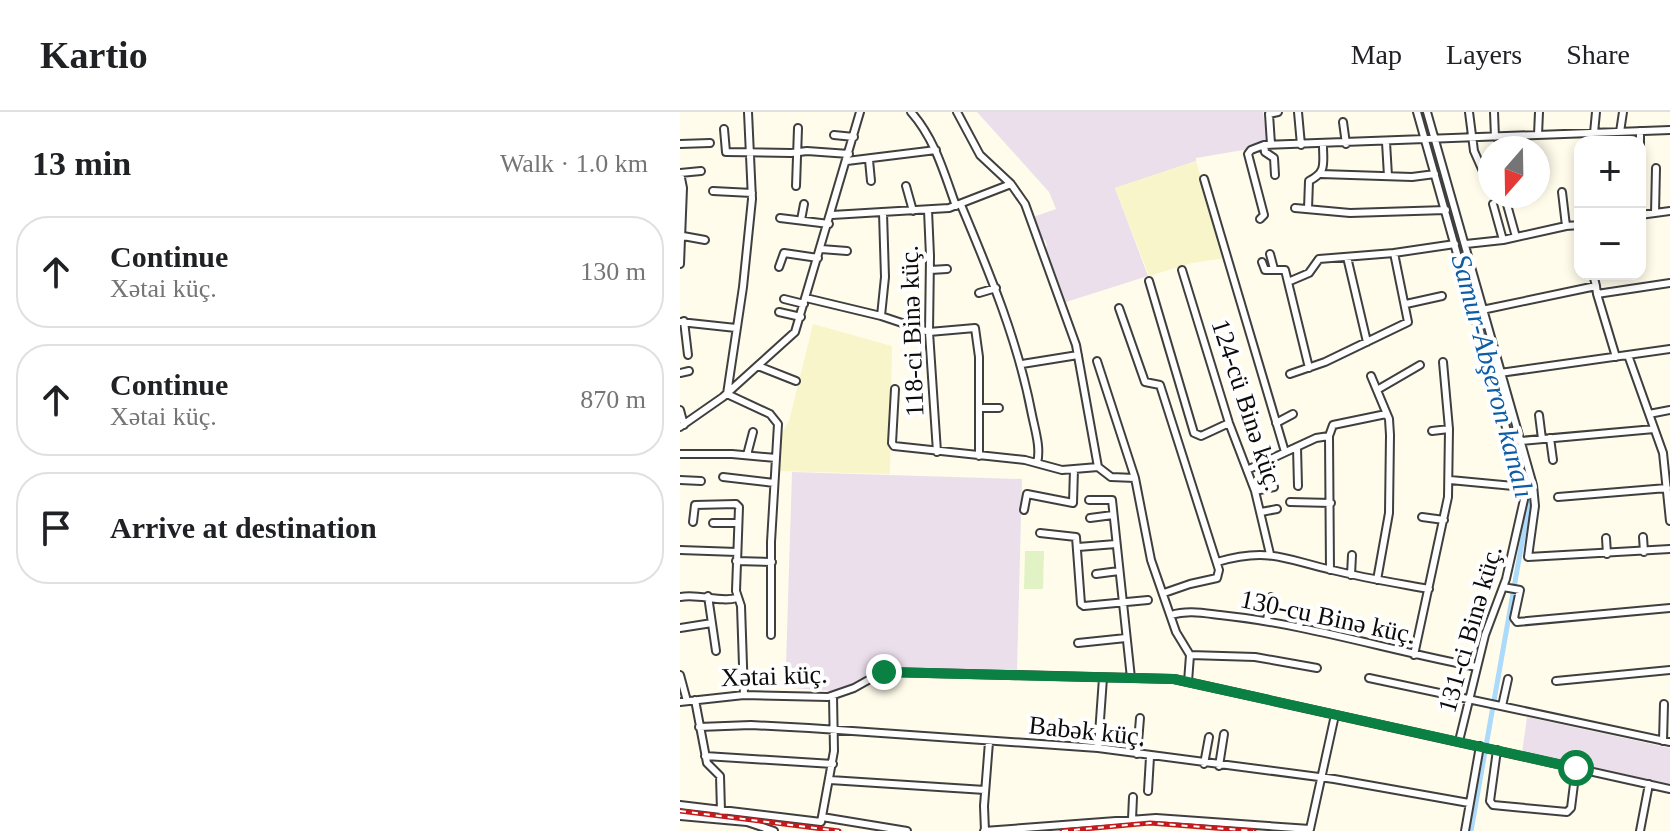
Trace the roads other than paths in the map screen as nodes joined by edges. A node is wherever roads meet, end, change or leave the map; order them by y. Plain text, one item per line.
1 (748, 112) edge
2 (860, 112) edge
3 (911, 112) edge
4 (957, 112) edge
5 (1278, 112) edge
6 (1298, 112) edge
7 (1417, 112) edge
8 (1427, 112) edge
9 (1469, 112) edge
10 (1494, 112) edge
11 (1539, 112) edge
12 (1596, 112) edge
13 (1623, 112) edge
14 (1343, 122) dead end
15 (798, 128) dead end
16 (724, 129) dead end
17 (1670, 130) edge
18 (1640, 131) junction
19 (1620, 132) junction
20 (1594, 133) junction
21 (834, 135) dead end
22 (1538, 135) junction
23 (1495, 136) edge
24 (1514, 136) edge
25 (1640, 136) edge
26 (854, 137) junction
27 (1471, 138) junction
28 (1478, 138) edge
29 (1425, 140) junction
30 (1435, 140) junction
31 (1386, 142) junction
32 (710, 143) dead end
33 (680, 144) edge
34 (1267, 144) junction
35 (1346, 144) junction
36 (1301, 145) junction
37 (1323, 145) junction
38 (936, 150) junction
39 (797, 152) junction
40 (749, 153) junction
41 (848, 158) junction
42 (869, 160) junction
43 (1478, 160) edge
44 (1656, 168) dead end
45 (701, 171) dead end
46 (1321, 174) junction
47 (1435, 174) junction
48 (1275, 175) dead end
49 (1388, 176) junction
50 (1301, 178) dead end
51 (1204, 179) dead end
52 (871, 181) dead end
53 (1309, 181) junction
54 (1011, 184) junction
55 (796, 186) dead end
56 (906, 186) dead end
57 (713, 191) dead end
58 (1562, 192) dead end
59 (752, 193) junction
60 (804, 204) dead end
61 (959, 205) junction
62 (1295, 208) dead end
63 (1494, 208) edge
64 (1508, 208) edge
65 (1308, 209) junction
66 (928, 210) junction
67 (1446, 210) junction
68 (913, 211) junction
69 (1670, 211) edge
70 (883, 213) junction
71 (1655, 213) junction
72 (1646, 214) edge
73 (832, 215) junction
74 (780, 218) dead end
75 (1260, 219) dead end
76 (801, 220) junction
77 (829, 224) junction
78 (1574, 225) edge
79 (1566, 226) junction
80 (682, 231) edge
81 (1516, 237) junction
82 (705, 240) dead end
83 (1503, 240) junction
84 (1455, 244) junction
85 (1466, 244) junction
86 (821, 249) junction
87 (847, 251) dead end
88 (1394, 253) junction
89 (1270, 254) dead end
90 (1347, 257) junction
91 (818, 258) junction
92 (680, 261) edge
93 (1262, 262) dead end
94 (779, 267) dead end
95 (947, 269) dead end
96 (1274, 269) junction
97 (930, 270) junction
98 (1182, 270) dead end
99 (1594, 280) edge
100 (1149, 281) dead end
101 (1288, 282) junction
102 (1670, 283) edge
103 (996, 288) junction
104 (1596, 290) junction
105 (979, 293) dead end
106 (1442, 296) dead end
107 (784, 299) dead end
108 (805, 301) junction
109 (1406, 304) junction
110 (1119, 308) dead end
111 (1482, 310) junction
112 (779, 312) dead end
113 (881, 316) junction
114 (801, 317) junction
115 (682, 322) edge
116 (736, 328) junction
117 (929, 332) junction
118 (1367, 342) junction
119 (1670, 349) edge
120 (688, 355) dead end
121 (1078, 355) junction
122 (1628, 355) junction
123 (1616, 357) junction
124 (1097, 361) dead end
125 (1443, 362) dead end
126 (1022, 364) junction
127 (1420, 365) dead end
128 (758, 366) junction
129 (1309, 368) junction
130 (689, 371) dead end
131 (680, 373) edge
132 (1500, 373) junction
133 (1290, 374) dead end
134 (1371, 376) dead end
135 (796, 381) dead end
136 (895, 389) dead end
137 (1377, 390) junction
138 (727, 394) junction
139 (980, 408) junction
140 (999, 408) dead end
141 (680, 410) edge
142 (1670, 410) edge
143 (1293, 414) dead end
144 (1386, 414) junction
145 (1649, 414) junction
146 (1539, 415) dead end
147 (1229, 423) junction
148 (1276, 423) junction
149 (682, 426) edge
150 (1449, 429) junction
151 (1654, 429) junction
152 (1432, 431) dead end
153 (753, 432) dead end
154 (1329, 436) junction
155 (1550, 438) junction
156 (1542, 439) junction
157 (1520, 441) junction
158 (1297, 447) junction
159 (937, 452) junction
160 (1285, 452) junction
161 (680, 454) edge
162 (747, 455) junction
163 (979, 456) junction
164 (776, 458) junction
165 (1553, 460) dead end
166 (1037, 463) junction
167 (1668, 465) edge
168 (1098, 467) junction
169 (1074, 469) junction
170 (1247, 470) junction
171 (723, 477) dead end
172 (1135, 478) junction
173 (680, 480) edge
174 (1450, 480) junction
175 (701, 481) dead end
176 (774, 483) junction
177 (1298, 486) dead end
178 (1274, 487) dead end
179 (1524, 487) junction
180 (1667, 488) junction
181 (1255, 491) junction
182 (1558, 497) dead end
183 (1089, 500) dead end
184 (1290, 502) dead end
185 (1331, 503) junction
186 (1277, 509) dead end
187 (1024, 510) dead end
188 (1261, 512) junction
189 (1113, 515) junction
190 (1422, 517) dead end
191 (1090, 518) dead end
192 (1444, 520) junction
193 (1670, 521) edge
194 (693, 522) dead end
195 (713, 523) dead end
196 (738, 523) junction
197 (1040, 533) dead end
198 (1643, 537) dead end
199 (1606, 538) dead end
200 (1116, 544) junction
201 (1078, 547) junction
202 (1670, 549) edge
203 (680, 550) edge
204 (737, 552) junction
205 (1644, 552) junction
206 (1270, 554) junction
207 (1607, 554) junction
208 (1352, 555) dead end
209 (736, 561) junction
210 (772, 562) junction
211 (1217, 562) junction
212 (1330, 570) junction
213 (1119, 571) junction
214 (1096, 574) dead end
215 (1351, 575) junction
216 (1377, 580) junction
217 (1511, 588) junction
218 (1429, 589) junction
219 (1164, 593) junction
220 (708, 596) junction
221 (680, 597) edge
222 (1271, 597) dead end
223 (737, 598) junction
224 (1148, 600) dead end
225 (1122, 603) junction
226 (1670, 608) edge
227 (1302, 611) dead end
228 (1171, 615) junction
229 (1267, 620) junction
230 (712, 623) junction
231 (1299, 627) junction
232 (680, 628) edge
233 (771, 635) dead end
234 (1126, 638) junction
235 (1078, 643) dead end
236 (716, 651) dead end
237 (1190, 655) junction
238 (1414, 655) junction
239 (1477, 667) junction
240 (1317, 668) dead end
241 (1670, 670) edge
242 (680, 675) edge
243 (1103, 678) junction
244 (1131, 678) junction
245 (1369, 678) dead end
246 (1508, 679) dead end
247 (1556, 681) dead end
248 (1188, 682) junction
249 (744, 695) junction
250 (833, 696) junction
251 (695, 700) junction
252 (1469, 700) junction
253 (683, 701) edge
254 (1664, 704) dead end
255 (1496, 706) junction
256 (1335, 715) junction
257 (1140, 718) dead end
258 (699, 727) junction
259 (835, 730) junction
260 (1224, 734) dead end
261 (1209, 737) dead end
262 (1459, 741) junction
263 (1667, 741) edge
264 (989, 742) junction
265 (1480, 746) junction
266 (1098, 748) junction
267 (1493, 749) junction
268 (1137, 754) junction
269 (705, 756) junction
270 (1150, 757) junction
271 (833, 764) junction
272 (1204, 764) junction
273 (708, 765) junction
274 (1219, 766) junction
275 (1576, 768) junction
276 (702, 774) dead end
277 (1320, 777) junction
278 (830, 780) junction
279 (1649, 784) junction
280 (1670, 789) edge
281 (985, 790) junction
282 (1148, 791) dead end
283 (1133, 797) dead end
284 (1469, 803) junction
285 (680, 805) edge
286 (721, 811) junction
287 (680, 816) edge
288 (822, 817) junction
289 (1132, 819) junction
290 (734, 821) junction
291 (734, 831) edge
292 (774, 831) edge
293 (907, 831) edge
294 (984, 831) edge
295 (1465, 831) edge
296 (1640, 831) edge

1 - 40 street
2 - 26 street
3 - 38 street
4 - 54 street
5 - 34 street
6 - 36 street
7 - 29 street, 131-ci Binə küç.
8 - 30 street
9 - 27 street
10 - 23 street
11 - 22 street
12 - 20 street
13 - 19 street
14 - 35 street
15 - 39 street
16 - 40 street
17 - 18 street
18 - 19 street
18 - 25 street
19 - 20 street
20 - 22 street
21 - 26 street
22 - 24 street
26 - 41 street
27 - 28 street
27 - 30 street
27 - 43 street
29 - 30 street
29 - 31 street
29 - 47 street, 131-ci Binə küç.
30 - 85 street
31 - 35 street
31 - 49 street
32 - 33 street
34 - 36 street
34 - 48 street
34 - 75 street
35 - 37 street
36 - 37 street
37 - 46 street
38 - 42 street
38 - 61 street
39 - 40 street
39 - 41 street
39 - 55 street
40 - 59 street
41 - 42 street
41 - 73 street
42 - 52 street
44 - 71 street
45 - 80 street
46 - 49 street
46 - 53 street
47 - 49 street
47 - 67 street, 131-ci Binə küç.
50 - 53 street
51 - 148 street
53 - 65 street
54 - 61 street
54 - 121 street
56 - 68 street
57 - 59 street
58 - 79 street
59 - 116 street
60 - 76 street
61 - 66 street
61 - 103 street
62 - 65 street
63 - 83 street
64 - 81 street
65 - 67 street
66 - 68 street
66 - 97 street, 118-ci Binə küç.
67 - 84 street, 131-ci Binə küç.
68 - 70 street
69 - 71 street
70 - 73 street
70 - 113 street
71 - 72 street
73 - 77 street
74 - 76 street
76 - 77 street
77 - 86 street
78 - 79 street
79 - 81 street
80 - 82 street
80 - 92 street
81 - 83 street
83 - 85 street
84 - 88 street
84 - 179 street, 131-ci Binə küç.
85 - 111 street
86 - 87 street
86 - 91 street
88 - 90 street
88 - 109 street
89 - 96 street
90 - 101 street
90 - 118 street
91 - 94 street
91 - 108 street
93 - 96 street
95 - 97 street
96 - 101 street
97 - 117 street, 118-ci Binə küç.
98 - 147 street, 124-cü Binə küç.
99 - 104 street
100 - 147 street
101 - 129 street
102 - 104 street
103 - 105 street
103 - 126 street
104 - 111 street
104 - 123 street
106 - 109 street
107 - 108 street
108 - 113 street
108 - 114 street
109 - 118 street
110 - 211 street
111 - 132 street
112 - 114 street
113 - 117 street
114 - 128 street
115 - 116 street
115 - 120 street
116 - 138 street
117 - 139 street
117 - 159 street, 118-ci Binə küç.
118 - 129 street
119 - 122 street
121 - 126 street
121 - 168 street
122 - 123 street
122 - 145 street
123 - 132 street
124 - 172 street
125 - 150 street
126 - 166 street
127 - 137 street
128 - 135 street
128 - 138 street
129 - 133 street
130 - 131 street
132 - 157 street
134 - 137 street
136 - 159 street
137 - 144 street
138 - 149 street
138 - 164 street
139 - 140 street
139 - 163 street
141 - 149 street
142 - 145 street
143 - 148 street
144 - 154 street
144 - 216 street
145 - 151 street
146 - 156 street
147 - 170 street, 124-cü Binə küç.
148 - 160 street
150 - 152 street
150 - 174 street
151 - 155 street
151 - 167 street
153 - 162 street
154 - 158 street
154 - 185 street
155 - 156 street
155 - 165 street
156 - 157 street
157 - 207 street
158 - 160 street
158 - 177 street
159 - 163 street
160 - 170 street
161 - 162 street
162 - 164 street
163 - 166 street
164 - 176 street
166 - 169 street
167 - 180 street
168 - 169 street
168 - 172 street
169 - 187 street
170 - 181 street, 124-cü Binə küç.
171 - 176 street
172 - 219 street
173 - 175 street
174 - 179 street
174 - 192 street
176 - 210 street
178 - 181 street
179 - 217 street, 131-ci Binə küç.
180 - 182 street
180 - 193 street
181 - 188 street, 124-cü Binə küç.
183 - 189 street
184 - 185 street
185 - 212 street
186 - 188 street
188 - 206 street, 124-cü Binə küç.
189 - 191 street
189 - 200 street
190 - 192 street
192 - 218 street
194 - 196 street
195 - 196 street
196 - 204 street
197 - 201 street
198 - 205 street
199 - 207 street
200 - 201 street
200 - 213 street
201 - 225 street
202 - 205 street
203 - 204 street
204 - 209 street
205 - 207 street
206 - 211 street
206 - 212 street
208 - 215 street
209 - 210 street
209 - 223 street
210 - 233 street
211 - 219 street
212 - 215 street
213 - 214 street
213 - 225 street
215 - 216 street
216 - 218 street
217 - 226 street
217 - 239 street, 131-ci Binə küç.
218 - 238 street
219 - 228 street
220 - 221 street
220 - 223 street
220 - 230 street
222 - 229 street
223 - 249 street
224 - 225 street
225 - 234 street
227 - 231 street
228 - 229 street, 130-cu Binə küç.
228 - 237 street
229 - 231 street, 130-cu Binə küç.
230 - 232 street
230 - 236 street
231 - 238 street, 130-cu Binə küç.
234 - 235 street
234 - 244 street
237 - 240 street
237 - 248 street
238 - 239 street, 130-cu Binə küç.
239 - 252 street, 131-ci Binə küç.
241 - 247 street
242 - 253 street
243 - 244 street, Xətai küç.
243 - 250 street, Xətai küç.
243 - 266 street
244 - 248 street, Xətai küç.
245 - 252 street
246 - 255 street
248 - 256 street, Xətai küç.
249 - 250 street, Xətai küç.
249 - 251 street, Xətai küç.
250 - 259 street
251 - 253 street, Xətai küç.
251 - 258 street
252 - 255 street
252 - 262 street, 131-ci Binə küç.
254 - 263 street
255 - 263 street
256 - 262 street, Xətai küç.
256 - 277 street
257 - 268 street
258 - 259 street, Babək küç.
258 - 269 street
259 - 264 street, Babək küç.
259 - 271 street
260 - 274 street
261 - 272 street
262 - 265 street, Xətai küç.
264 - 266 street, Babək küç.
264 - 281 street
265 - 267 street, Xətai küç.
265 - 284 street
266 - 268 street, Babək küç.
267 - 275 street
267 - 275 street
268 - 270 street, Babək küç.
269 - 271 street
269 - 273 street
270 - 272 street, Babək küç.
270 - 282 street
271 - 278 street
272 - 274 street, Babək küç.
273 - 276 street
273 - 286 street
274 - 277 street, Babək küç.
275 - 279 street
277 - 284 street, Babək küç.
277 - 289 street
278 - 281 street
278 - 288 street
279 - 280 street
279 - 296 street
281 - 294 street
283 - 289 street
284 - 295 street
285 - 286 street
286 - 288 street
287 - 290 street
288 - 293 street
289 - 294 street
290 - 291 street
290 - 292 street

